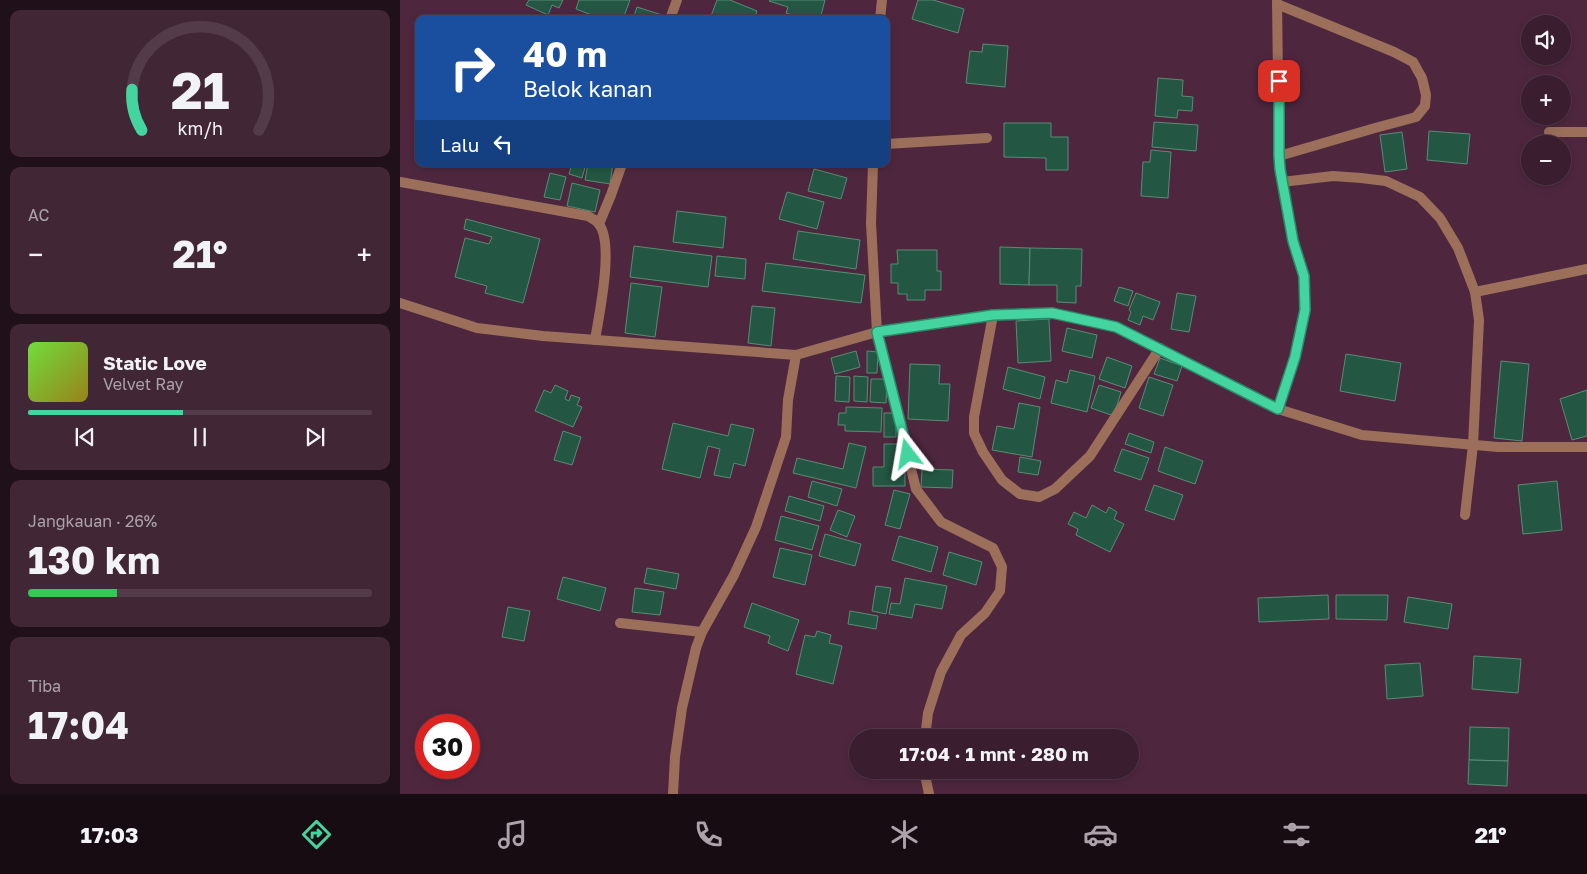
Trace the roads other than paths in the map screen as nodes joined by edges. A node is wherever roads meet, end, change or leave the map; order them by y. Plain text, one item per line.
1 (677, 0) edge
2 (882, 0) edge
3 (1277, 2) edge
4 (671, 15) edge
5 (880, 15) edge
6 (1549, 132) dead end
7 (1587, 132) edge
8 (987, 138) dead end
9 (890, 144) edge
10 (1279, 156) junction
11 (621, 167) edge
12 (873, 167) edge
13 (400, 182) edge
14 (1282, 182) junction
15 (599, 224) junction
16 (1587, 269) edge
17 (1475, 292) junction
18 (400, 303) edge
19 (993, 315) junction
20 (877, 332) junction
21 (595, 340) junction
22 (1160, 348) junction
23 (796, 355) junction
24 (1278, 409) junction
25 (1473, 445) junction
26 (1587, 447) edge
27 (1465, 515) dead end
28 (620, 623) dead end
29 (702, 632) junction
30 (926, 729) edge
31 (926, 779) edge
32 (673, 794) edge
33 (929, 794) edge

1 - 4 street
2 - 5 street
3 - 10 street
3 - 10 street
6 - 7 street
8 - 9 street
10 - 14 street
11 - 15 street
12 - 20 street
13 - 15 street
14 - 17 street
14 - 24 street
15 - 21 street
16 - 17 street
17 - 25 street
18 - 21 street
19 - 20 street
19 - 22 street
19 - 22 street
20 - 23 street
20 - 30 street
21 - 23 street
22 - 24 street
23 - 29 street
24 - 25 street
25 - 26 street
25 - 27 street
28 - 29 street
29 - 32 street
31 - 33 street

